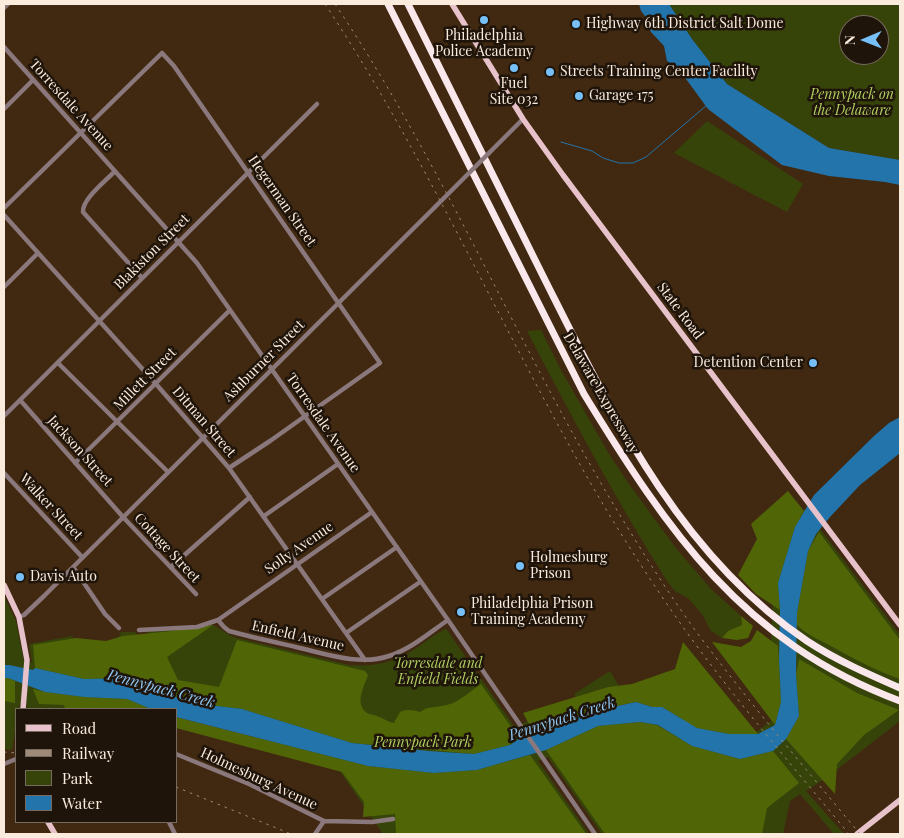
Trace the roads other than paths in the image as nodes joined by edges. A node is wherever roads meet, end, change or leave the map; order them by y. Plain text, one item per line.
1 (8, 4) edge
2 (388, 4) edge
3 (408, 4) edge
4 (452, 4) edge
5 (4, 8) edge
6 (4, 47) edge
7 (33, 80) junction
8 (317, 104) dead end
9 (4, 110) edge
10 (523, 119) junction
11 (81, 133) junction
12 (115, 171) junction
13 (248, 172) junction
14 (4, 208) edge
15 (4, 215) edge
16 (178, 242) junction
17 (38, 253) junction
18 (142, 278) junction
19 (4, 287) edge
20 (339, 302) junction
21 (230, 310) junction
22 (99, 322) junction
23 (58, 363) junction
24 (272, 369) junction
25 (156, 384) junction
26 (20, 400) junction
27 (4, 416) edge
28 (305, 416) junction
29 (117, 422) junction
30 (202, 438) junction
31 (75, 463) junction
32 (338, 464) junction
33 (229, 468) junction
34 (168, 472) junction
35 (4, 473) edge
36 (250, 497) junction
37 (372, 512) junction
38 (264, 516) junction
39 (123, 517) junction
40 (396, 547) junction
41 (82, 558) junction
42 (297, 564) junction
43 (73, 567) junction
44 (171, 567) junction
45 (420, 582) junction
46 (4, 585) edge
47 (196, 594) dead end
48 (322, 599) junction
49 (19, 617) junction
50 (218, 620) junction
51 (448, 620) junction
52 (900, 625) edge
53 (119, 628) dead end
54 (139, 630) dead end
55 (346, 633) junction
56 (366, 660) junction
57 (900, 688) edge
58 (900, 701) edge
59 (23, 707) edge
60 (178, 755) edge
61 (900, 800) edge
62 (393, 819) dead end
63 (324, 820) junction
64 (315, 834) edge
65 (595, 834) edge
66 (856, 834) edge

1 - 5 street
2 - 58 highway, Delaware Expressway
3 - 57 highway, Delaware Expressway
4 - 10 main road, State Road
6 - 7 street, Torresdale Avenue
7 - 9 street
7 - 11 street, Torresdale Avenue
8 - 13 street, Blakiston Street
10 - 20 street, Ashburner Street, bridge
10 - 52 main road, State Road
11 - 12 street, Torresdale Avenue
11 - 13 street, Hegerman Street
11 - 14 street
12 - 16 street, Torresdale Avenue
12 - 18 street
13 - 16 street, Blakiston Street
13 - 20 street, Hegerman Street
15 - 17 street, Ditman Street
16 - 18 street, Blakiston Street
16 - 21 street, Torresdale Avenue
17 - 19 street
17 - 22 street, Ditman Street
18 - 22 street, Blakiston Street
20 - 24 street, Ashburner Street
20 - 28 street, Hegerman Street
21 - 24 street, Torresdale Avenue
21 - 25 street, Millett Street
22 - 23 street, Blakiston Street
22 - 25 street, Ditman Street
23 - 26 street, Blakiston Street
23 - 29 street
24 - 28 street, Torresdale Avenue
24 - 30 street, Ashburner Street
25 - 29 street, Millett Street
25 - 30 street, Ditman Street
26 - 27 street, Blakiston Street
26 - 31 street, Jackson Street
28 - 32 street, Torresdale Avenue
28 - 33 street
29 - 31 street, Millett Street
29 - 34 street
30 - 33 street, Ditman Street
30 - 34 street, Ashburner Street
31 - 39 street, Jackson Street
32 - 37 street, Torresdale Avenue
32 - 38 street
33 - 36 street, Ditman Street
34 - 39 street, Ashburner Street
35 - 41 street, Walker Street
36 - 38 street, Ditman Street
36 - 44 street
37 - 40 street, Torresdale Avenue
37 - 42 street, Solly Avenue
38 - 42 street, Ditman Street
39 - 41 street, Ashburner Street
39 - 44 street, Cottage Street
40 - 45 street, Torresdale Avenue
40 - 48 street
41 - 43 street, Ashburner Street
42 - 48 street, Ditman Street
42 - 50 street, Solly Avenue
43 - 49 street, Ashburner Street
43 - 53 street
44 - 47 street, Cottage Street
45 - 51 street, Torresdale Avenue
45 - 55 street
46 - 49 main road
48 - 55 street, Ditman Street
49 - 59 main road
50 - 54 street
50 - 56 street, Enfield Avenue
51 - 56 street, Enfield Avenue
51 - 65 street, Torresdale Avenue
55 - 56 street, Ditman Street
60 - 63 street, Holmesburg Avenue
61 - 66 main road
62 - 63 street, Holmesburg Avenue
63 - 64 street

